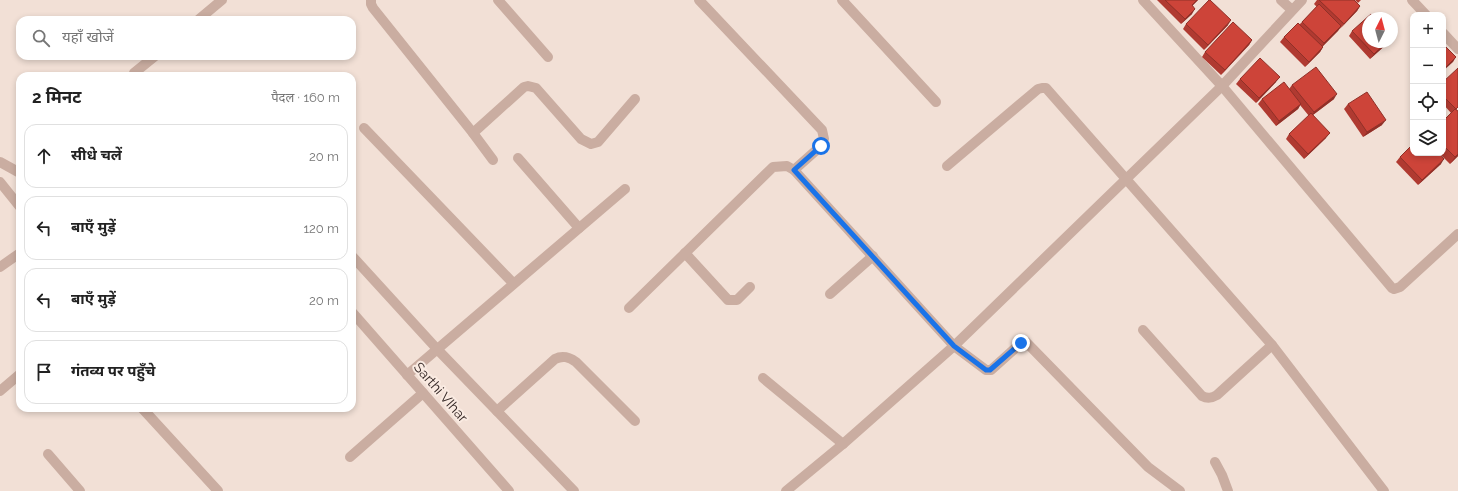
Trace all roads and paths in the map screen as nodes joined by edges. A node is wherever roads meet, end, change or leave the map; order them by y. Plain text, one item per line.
1 (222, 0) edge
2 (371, 0) edge
3 (498, 0) edge
4 (699, 0) edge
5 (842, 0) edge
6 (1143, 0) edge
7 (1281, 0) edge
8 (1302, 0) edge
9 (1412, 0) edge
10 (1292, 10) junction
11 (1423, 12) edge
12 (203, 16) edge
13 (1446, 36) edge
14 (1458, 49) edge
15 (548, 56) dead end
16 (150, 60) edge
17 (135, 72) edge
18 (1222, 86) junction
19 (635, 99) dead end
20 (936, 102) dead end
21 (364, 128) dead end
22 (473, 133) junction
23 (518, 158) dead end
24 (493, 160) dead end
25 (0, 162) edge
26 (947, 166) dead end
27 (794, 170) junction
28 (16, 172) edge
29 (1126, 178) junction
30 (0, 182) edge
31 (625, 189) dead end
32 (16, 202) edge
33 (579, 228) junction
34 (1458, 234) edge
35 (685, 253) junction
36 (16, 256) edge
37 (873, 256) junction
38 (356, 260) edge
39 (0, 267) edge
40 (513, 283) junction
41 (750, 287) dead end
42 (830, 294) dead end
43 (629, 308) dead end
44 (356, 317) edge
45 (1144, 330) dead end
46 (1272, 345) junction
47 (954, 346) junction
48 (437, 349) junction
49 (407, 375) junction
50 (16, 377) edge
51 (763, 378) dead end
52 (0, 391) edge
53 (423, 392) junction
54 (498, 411) junction
55 (146, 412) edge
56 (635, 421) dead end
57 (843, 444) junction
58 (48, 454) dead end
59 (350, 457) dead end
60 (1215, 462) dead end
61 (80, 491) edge
62 (218, 491) edge
63 (509, 491) edge
64 (574, 491) edge
65 (786, 491) edge
66 (1180, 491) edge
67 (1228, 491) edge
68 (1384, 491) edge

1 - 12 street
2 - 22 street
3 - 15 street
4 - 27 street
5 - 20 street
6 - 18 street
7 - 10 street
8 - 10 street
9 - 11 street
10 - 18 street
13 - 14 street
16 - 17 street
18 - 29 street
18 - 34 street
19 - 22 street
21 - 40 street
22 - 24 street
23 - 33 street
25 - 28 street
26 - 29 street
27 - 35 street
27 - 37 street
29 - 46 street
29 - 47 street
30 - 32 street
31 - 33 street
33 - 40 street
35 - 41 street
35 - 43 street
36 - 39 street
37 - 42 street
37 - 47 street
38 - 48 street
40 - 48 street
44 - 49 street, Sarthi VIhar
45 - 46 street
46 - 68 street
47 - 57 street
47 - 66 street
48 - 49 street
48 - 54 street
49 - 53 street, Sarthi VIhar
50 - 52 street
51 - 57 street
53 - 59 street
53 - 63 street, Sarthi VIhar
54 - 56 street
54 - 64 street
55 - 62 street
57 - 65 street
58 - 61 street
60 - 67 street

